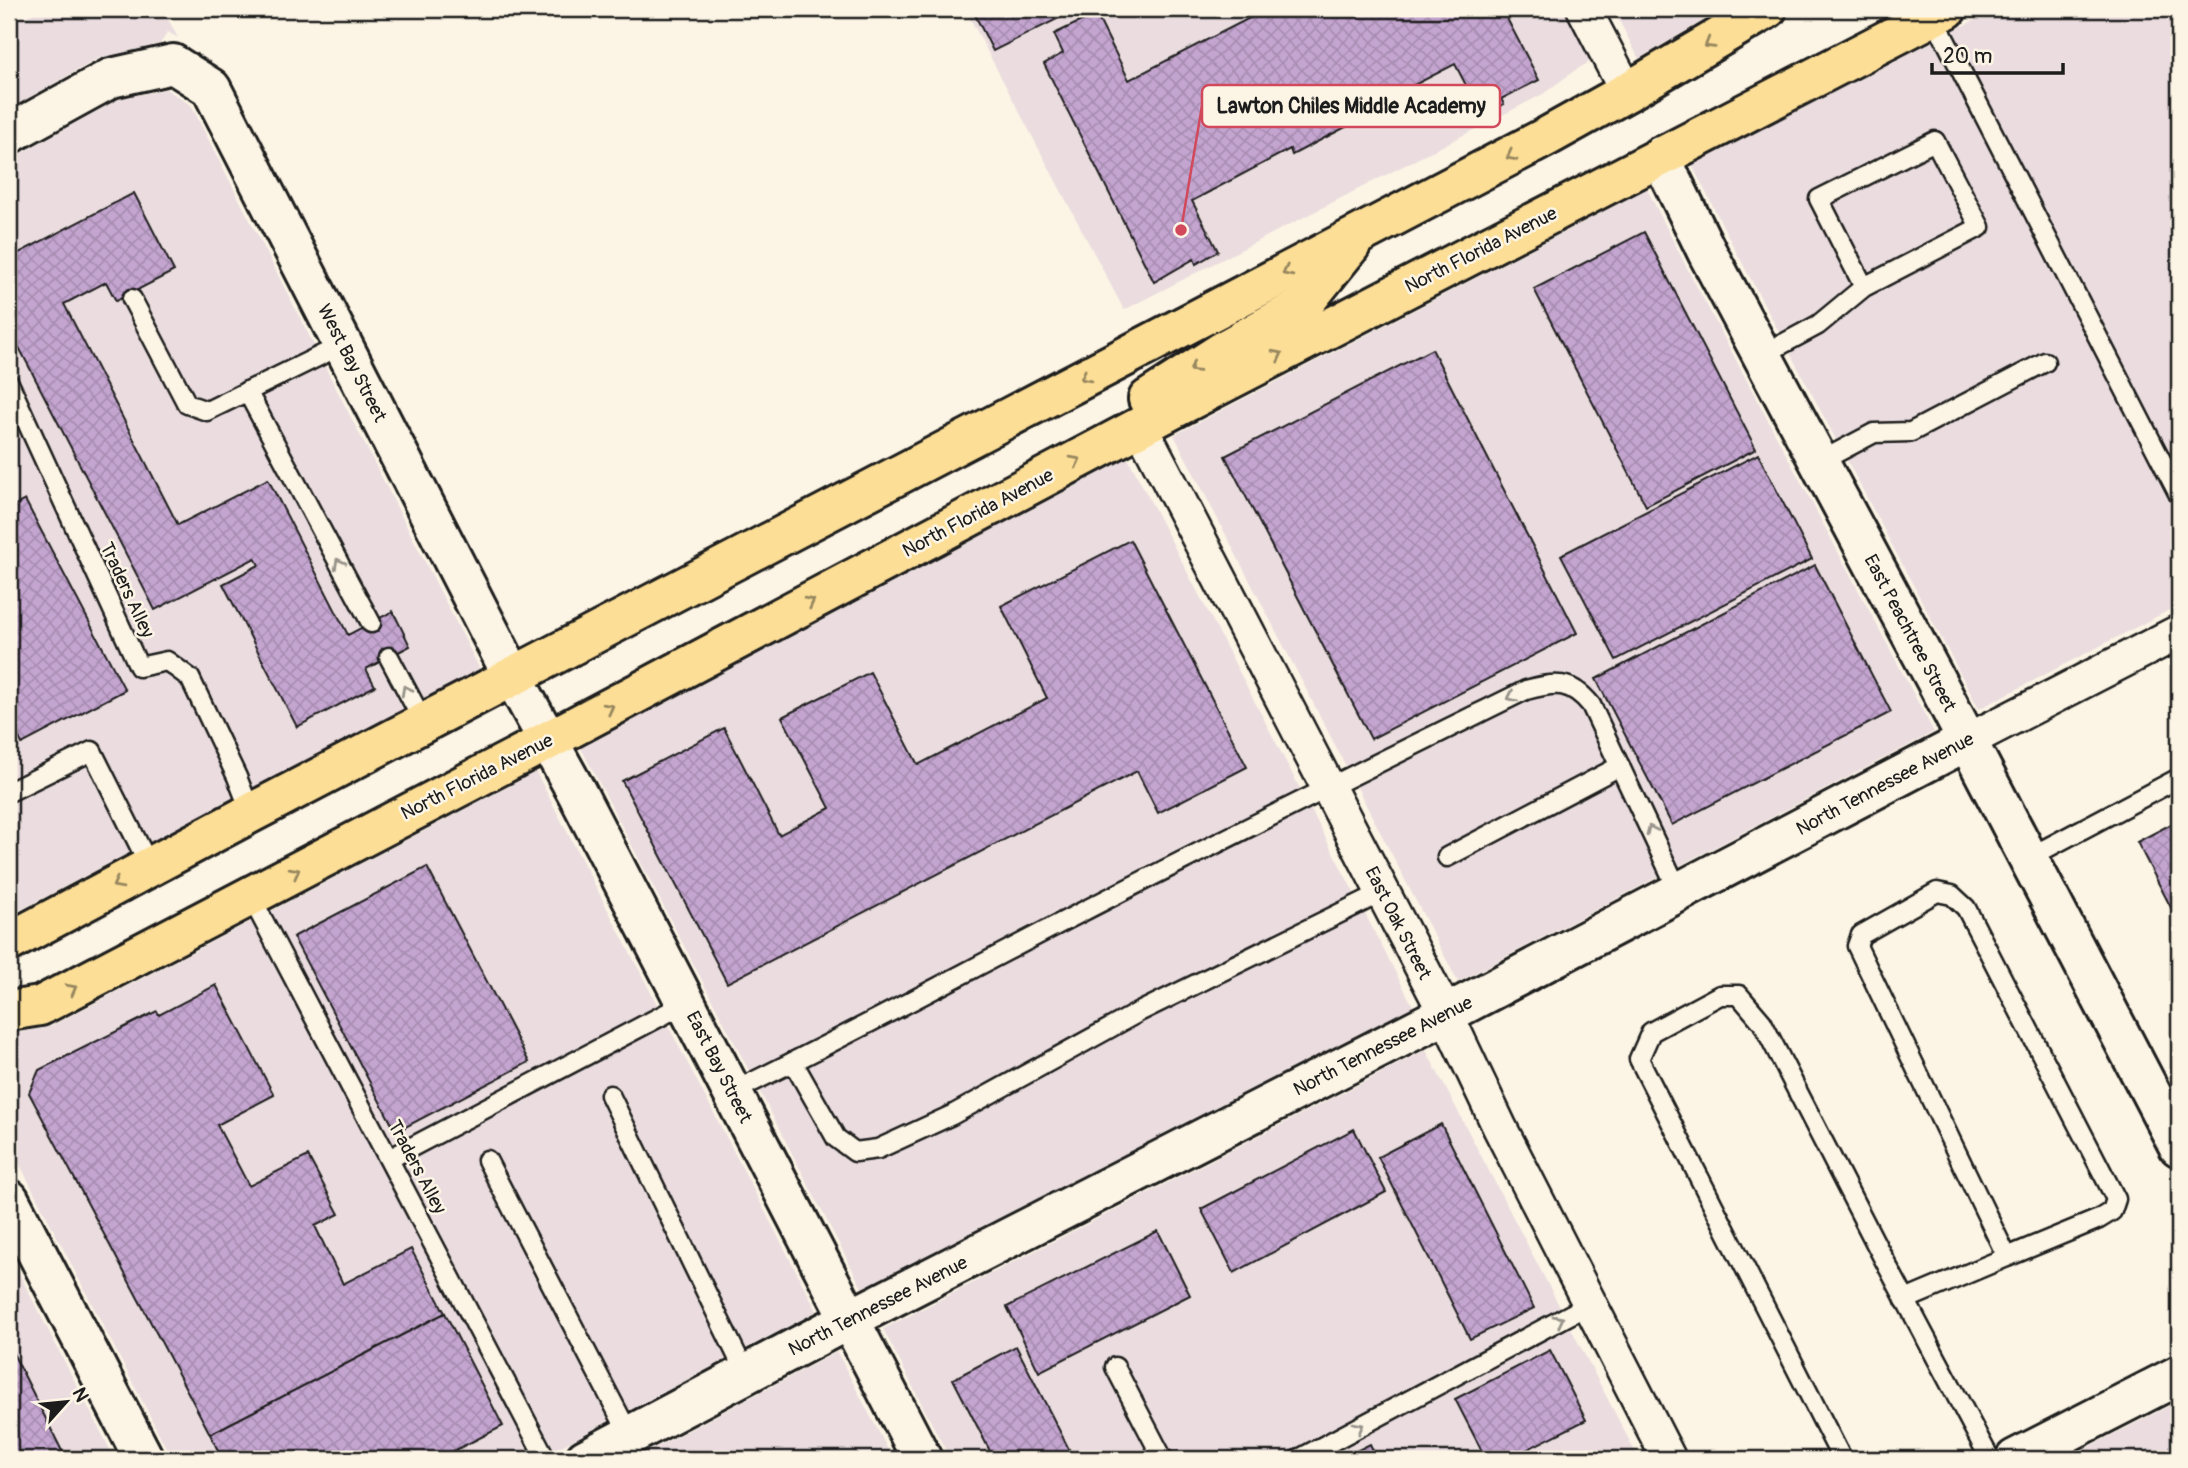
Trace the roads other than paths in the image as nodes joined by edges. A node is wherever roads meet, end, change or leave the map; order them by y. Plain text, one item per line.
1 (1584, 9) edge
2 (1767, 9) edge
3 (1940, 12) edge
4 (1627, 92) junction
5 (9, 134) edge
6 (1660, 156) junction
7 (1359, 235) junction
8 (1864, 287) junction
9 (132, 299) dead end
10 (342, 345) junction
11 (1762, 355) junction
12 (2045, 362) dead end
13 (9, 383) edge
14 (247, 391) junction
15 (1141, 427) junction
16 (1819, 462) junction
17 (2179, 495) edge
18 (371, 623) dead end
19 (2179, 632) edge
20 (389, 657) dead end
21 (513, 677) junction
22 (424, 723) junction
23 (549, 740) junction
24 (1967, 741) junction
25 (1620, 766) junction
26 (2179, 778) edge
27 (1328, 787) junction
28 (9, 792) edge
29 (251, 813) junction
30 (1447, 857) dead end
31 (2028, 858) junction
32 (150, 867) junction
33 (1383, 892) junction
34 (1679, 892) junction
35 (250, 895) junction
36 (9, 942) edge
37 (686, 1003) junction
38 (9, 1011) edge
39 (1446, 1014) junction
40 (793, 1062) junction
41 (732, 1092) junction
42 (610, 1095) dead end
43 (2179, 1147) edge
44 (389, 1159) junction
45 (487, 1160) dead end
46 (9, 1199) edge
47 (2007, 1257) junction
48 (1905, 1300) junction
49 (1590, 1304) junction
50 (850, 1320) junction
51 (1115, 1367) dead end
52 (746, 1374) junction
53 (2179, 1375) edge
54 (630, 1436) junction
55 (144, 1459) edge
56 (546, 1459) edge
57 (585, 1459) edge
58 (922, 1459) edge
59 (1163, 1459) edge
60 (1298, 1459) edge
61 (1669, 1459) edge
62 (1842, 1459) edge
63 (1990, 1459) edge
64 (2015, 1459) edge

1 - 4 street
2 -> 4 main road
3 - 6 main road, North Florida Avenue
3 - 17 lane
4 -> 7 main road
5 - 10 street, West Bay Street
6 - 11 street, East Peachtree Street
15 -> 6 main road, North Florida Avenue
7 -> 15 main road
7 -> 21 main road
8 - 8 lane
8 - 11 lane
9 - 14 lane
10 - 14 lane
10 - 21 street, West Bay Street
11 - 16 street, East Peachtree Street
12 - 16 lane
13 - 29 lane, Traders Alley
18 -> 14 lane
23 -> 15 main road, North Florida Avenue
15 - 27 street, East Oak Street
16 - 24 street, East Peachtree Street
19 - 24 street, North Tennessee Avenue
22 -> 20 lane
21 - 22 main road
21 - 23 street, East Bay Street
22 - 29 main road
35 -> 23 main road, North Florida Avenue
23 - 37 street, East Bay Street
24 - 31 street, East Peachtree Street
24 - 34 street, North Tennessee Avenue
25 -> 27 lane
25 - 30 lane
34 -> 25 lane
26 - 31 lane
27 - 33 street, East Oak Street
27 - 40 lane
28 - 32 lane
29 - 32 main road
31 - 43 street, East Peachtree Street
32 -> 36 main road
33 - 39 street, East Oak Street
33 - 40 lane
34 - 39 street, North Tennessee Avenue
38 -> 35 main road, North Florida Avenue
35 - 44 lane, Traders Alley
37 - 41 street, East Bay Street
37 - 44 lane
39 - 49 street, East Oak Street
39 - 50 street, North Tennessee Avenue
40 - 41 lane
41 - 50 street, East Bay Street
42 - 52 lane
44 - 56 lane, Traders Alley
45 - 54 lane
46 - 55 street
47 - 47 lane
47 - 48 lane
48 - 62 lane
48 - 63 lane
60 -> 49 lane
49 - 61 street, East Oak Street
50 - 52 street, North Tennessee Avenue
50 - 58 street, East Bay Street
51 - 59 lane
52 - 54 street, North Tennessee Avenue
53 - 64 street
54 - 57 street, North Tennessee Avenue

